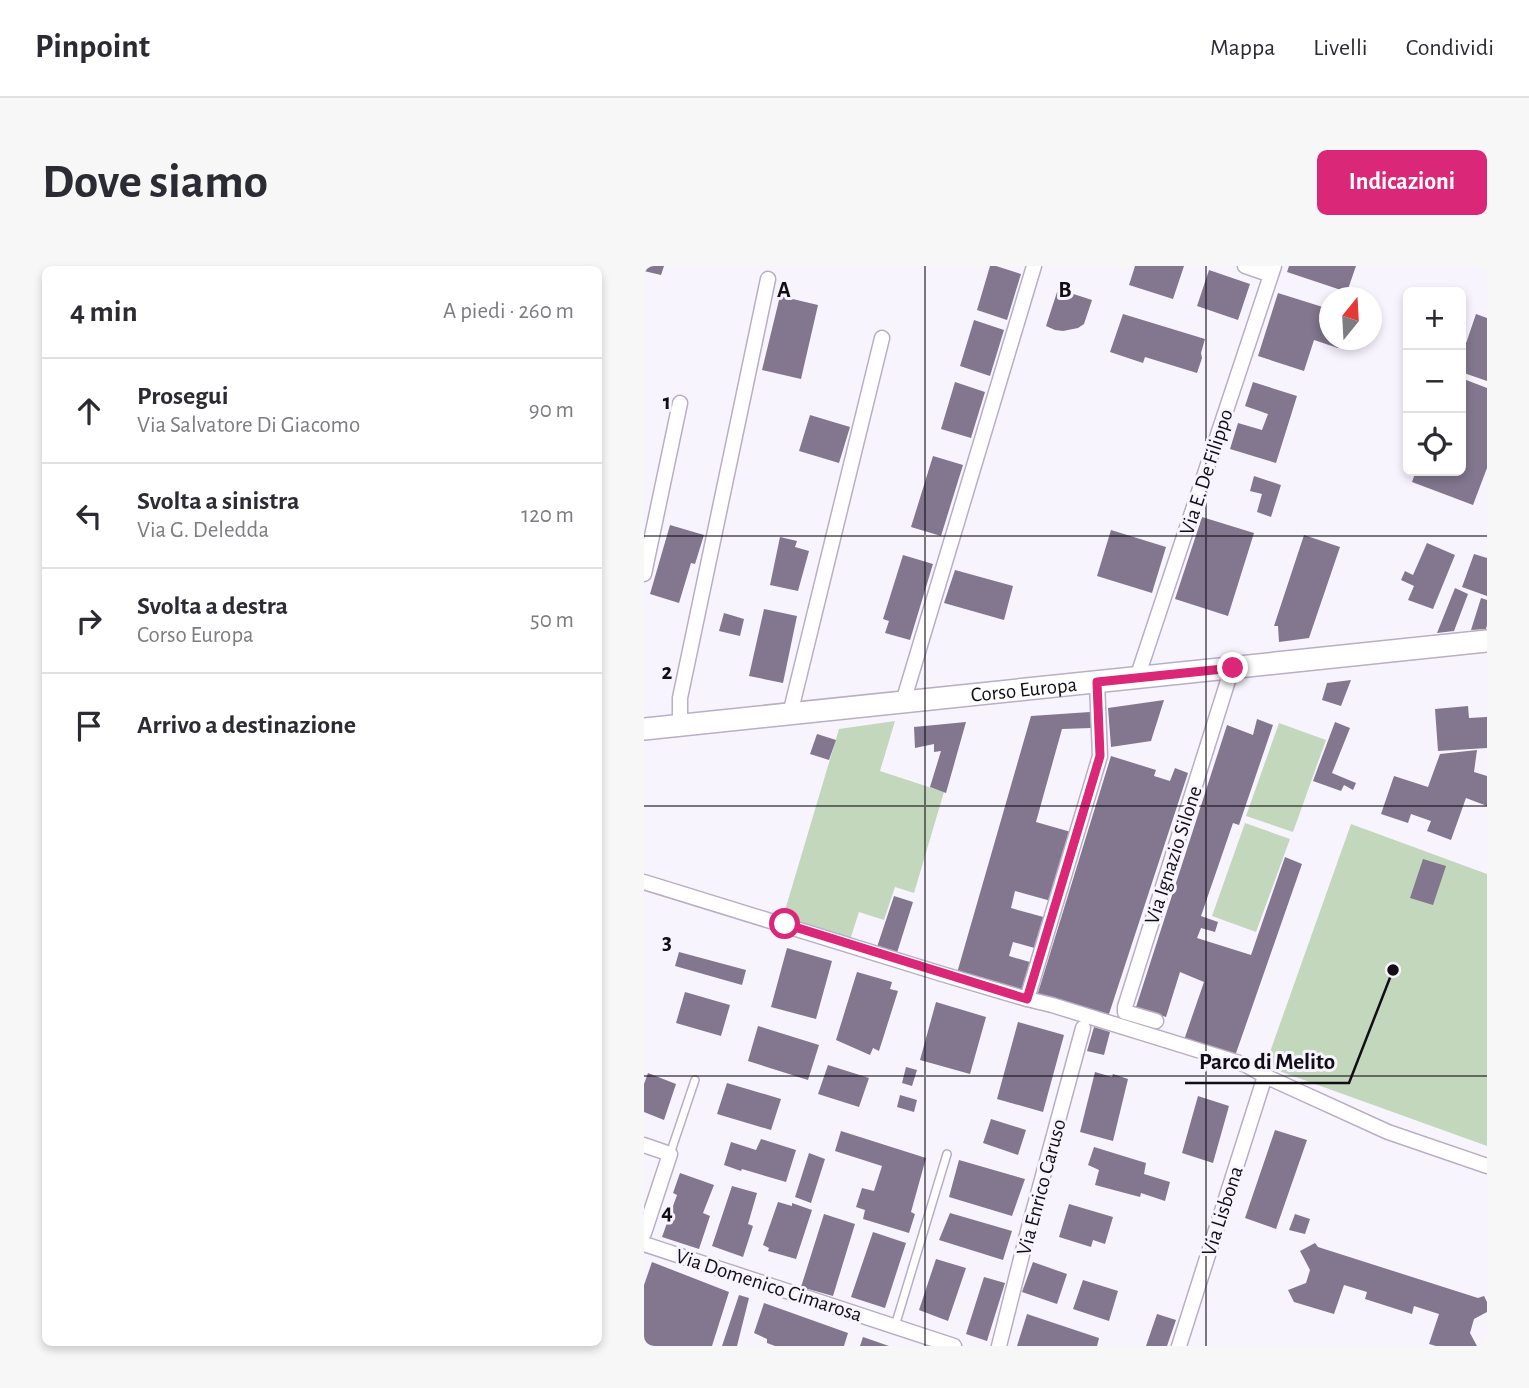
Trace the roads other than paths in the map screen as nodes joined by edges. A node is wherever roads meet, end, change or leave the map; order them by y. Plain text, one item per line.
1 (1034, 266) edge
2 (1245, 266) edge
3 (1273, 271) edge
4 (768, 279) dead end
5 (882, 338) dead end
6 (680, 403) dead end
7 (644, 574) edge
8 (1487, 641) edge
9 (1233, 668) junction
10 (1137, 678) junction
11 (1097, 682) junction
12 (903, 702) junction
13 (790, 714) junction
14 (680, 725) junction
15 (644, 729) edge
16 (644, 882) edge
17 (1027, 999) junction
18 (1156, 1021) dead end
19 (1083, 1028) dead end
20 (1265, 1076) junction
21 (695, 1080) dead end
22 (644, 1145) edge
23 (670, 1154) junction
24 (947, 1154) dead end
25 (1487, 1166) edge
26 (644, 1233) edge
27 (644, 1244) edge
28 (895, 1326) junction
29 (954, 1346) edge
30 (999, 1346) edge
31 (1179, 1346) edge

1 - 12 street
2 - 3 street
3 - 10 street, Via E. De Filippo
4 - 14 street
5 - 13 street
6 - 7 street
8 - 9 main road, Corso Europa
9 - 10 main road, Corso Europa
9 - 18 street, Via Ignazio Silone
10 - 11 main road, Corso Europa
11 - 12 main road, Corso Europa
11 - 17 street
12 - 13 main road, Corso Europa
13 - 14 main road, Corso Europa
14 - 15 main road, Corso Europa
16 - 17 street
17 - 20 street
19 - 30 street, Via Enrico Caruso
20 - 25 street
20 - 31 street, Via Lisbona
21 - 23 lane
22 - 23 street
23 - 26 street
24 - 28 lane
27 - 28 street, Via Domenico Cimarosa
28 - 29 street, Via Domenico Cimarosa

